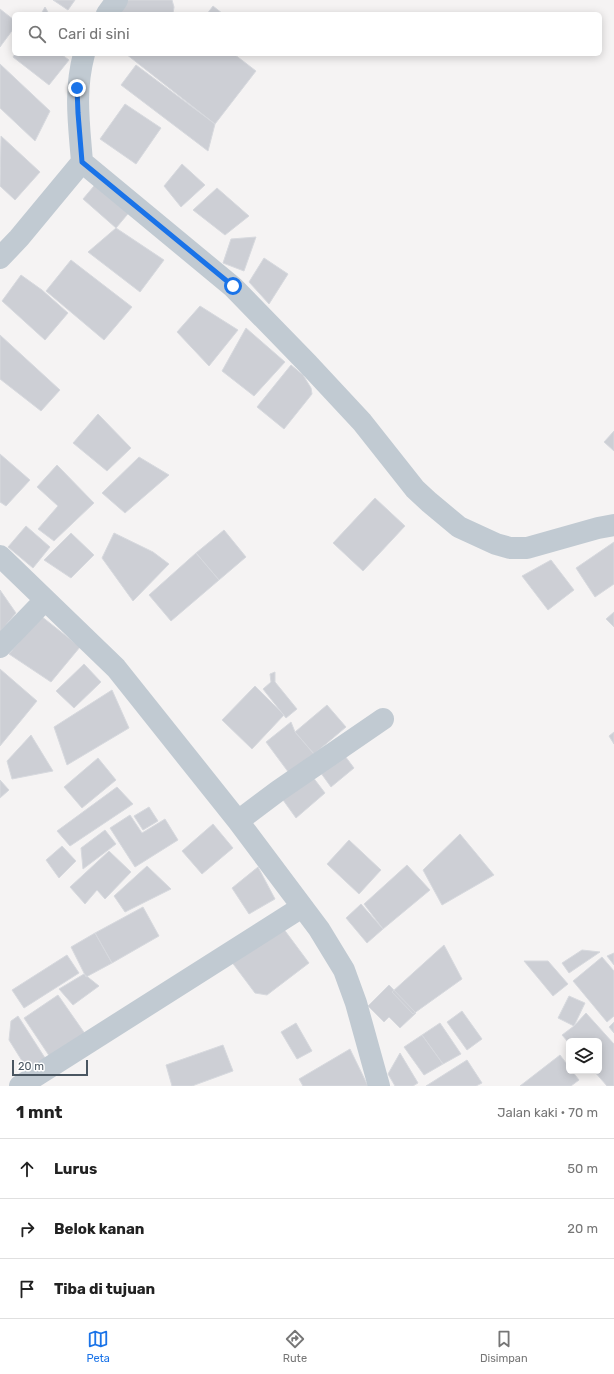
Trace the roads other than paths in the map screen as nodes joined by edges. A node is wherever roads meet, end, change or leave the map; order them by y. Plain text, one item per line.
1 (117, 0) edge
2 (108, 12) edge
3 (83, 56) edge
4 (82, 162) junction
5 (0, 258) edge
6 (614, 525) edge
7 (0, 556) edge
8 (45, 600) junction
9 (0, 647) edge
10 (383, 719) dead end
11 (238, 821) junction
12 (302, 907) junction
13 (20, 1086) edge
14 (379, 1086) edge

1 - 2 street
3 - 4 street
4 - 5 street
4 - 6 street
7 - 8 street
8 - 9 street
8 - 11 street
10 - 11 street
11 - 12 street
12 - 13 street
12 - 14 street

